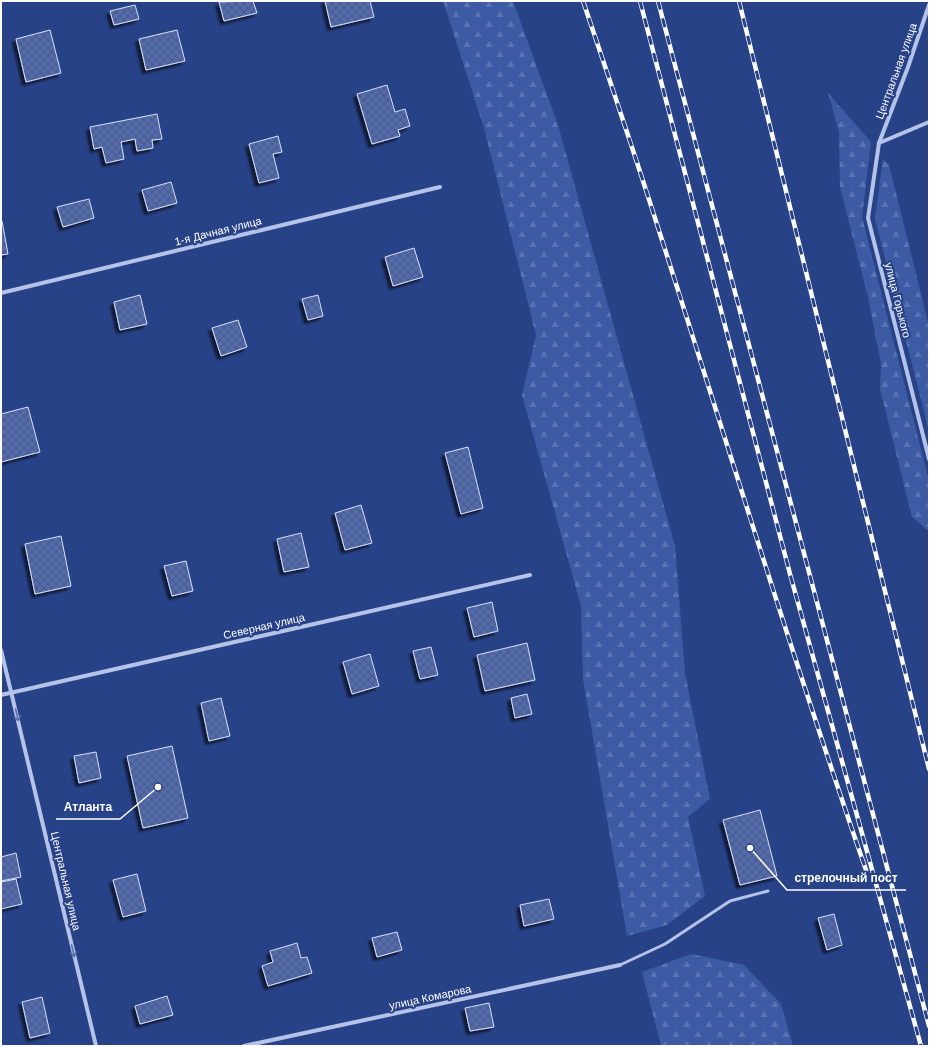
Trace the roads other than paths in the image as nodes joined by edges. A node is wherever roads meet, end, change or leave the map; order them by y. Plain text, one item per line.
1 (929, 5) edge
2 (929, 122) edge
3 (879, 143) junction
4 (440, 187) dead end
5 (1, 293) edge
6 (929, 459) edge
7 (530, 575) dead end
8 (1, 650) edge
9 (12, 693) junction
10 (1, 696) edge
11 (768, 891) dead end
12 (620, 965) joint
13 (96, 1046) edge
14 (244, 1046) edge

1 - 3 street, Центральная улица
2 - 3 street
3 - 6 street, улица Горького
4 - 5 street, 1-я Дачная улица
7 - 9 street, Северная улица
8 - 9 street, Центральная улица
9 - 10 street, Северная улица
9 -> 13 street, Центральная улица
11 - 12 lane
12 - 14 street, улица Комарова

